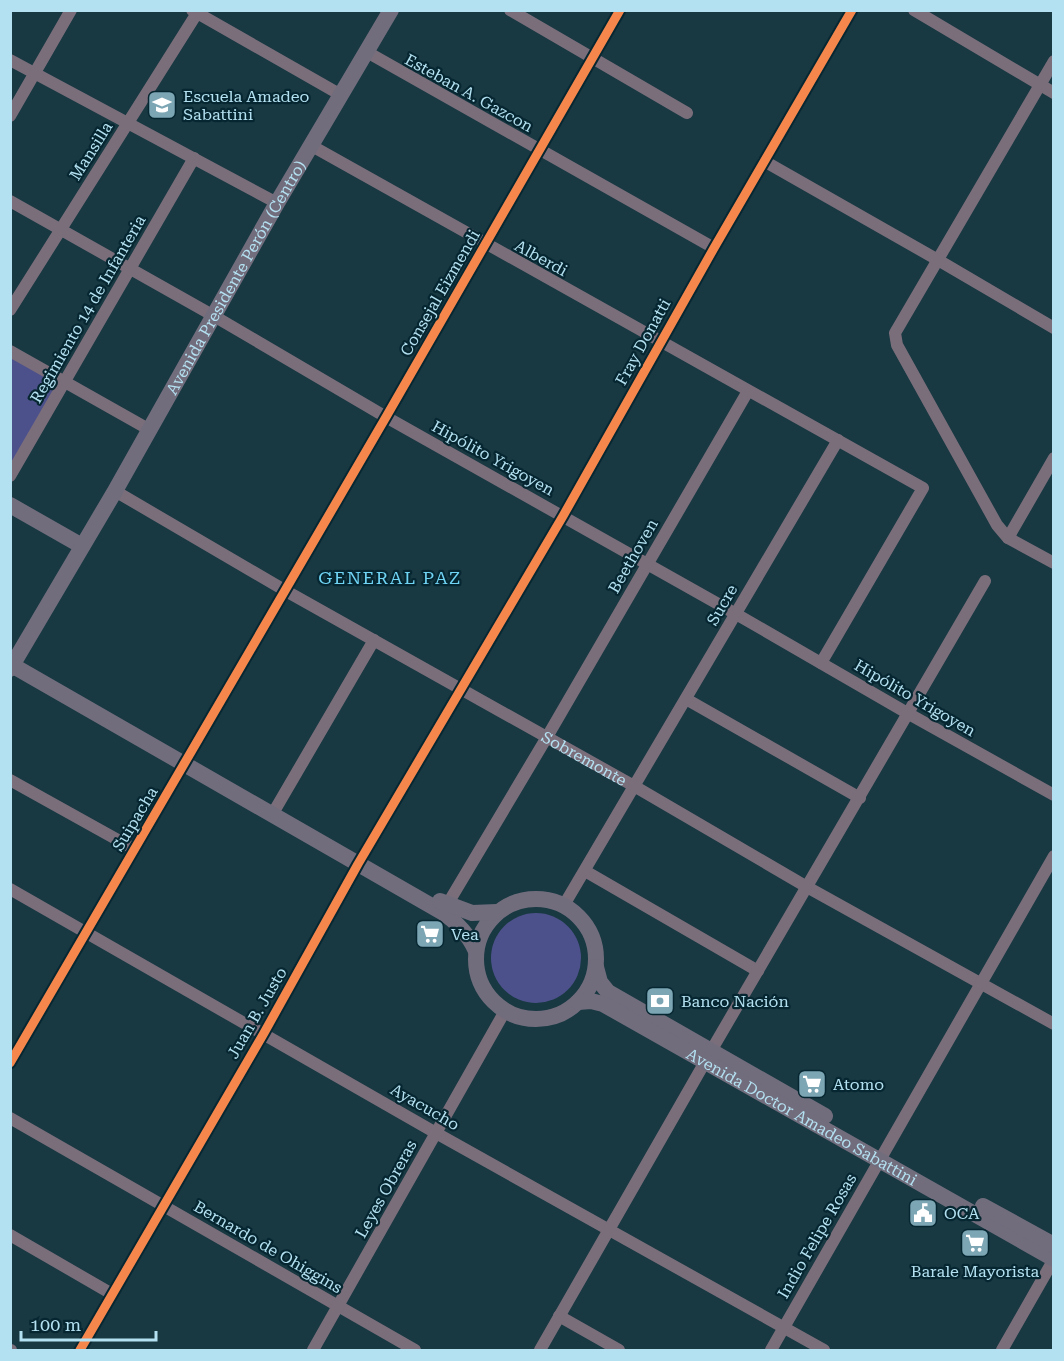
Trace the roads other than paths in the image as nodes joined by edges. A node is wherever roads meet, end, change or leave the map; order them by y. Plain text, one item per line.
1 (71, 10) edge
2 (391, 10) edge
3 (510, 10) edge
4 (620, 10) edge
5 (852, 10) edge
6 (914, 10) edge
7 (196, 12) edge
8 (367, 52) junction
9 (592, 59) junction
10 (10, 60) edge
11 (1053, 61) edge
12 (35, 74) junction
13 (1040, 85) junction
14 (1053, 93) edge
15 (341, 95) junction
16 (687, 113) dead end
17 (10, 116) edge
18 (128, 122) junction
19 (312, 146) junction
20 (539, 149) junction
21 (194, 158) junction
22 (764, 161) junction
23 (10, 201) edge
24 (278, 203) junction
25 (61, 229) junction
26 (486, 244) junction
27 (714, 248) junction
28 (938, 260) junction
29 (130, 269) junction
30 (10, 310) edge
31 (214, 316) junction
32 (1053, 328) edge
33 (661, 342) junction
34 (10, 351) edge
35 (64, 381) junction
36 (748, 391) junction
37 (387, 417) junction
38 (150, 430) junction
39 (838, 440) junction
40 (1053, 458) edge
41 (10, 476) edge
42 (115, 491) junction
43 (10, 505) edge
44 (563, 516) junction
45 (1008, 538) junction
46 (82, 546) junction
47 (648, 564) junction
48 (1053, 564) edge
49 (984, 581) dead end
50 (286, 591) junction
51 (736, 614) junction
52 (374, 640) junction
53 (821, 663) junction
54 (13, 664) edge
55 (461, 689) junction
56 (686, 699) junction
57 (909, 714) junction
58 (547, 737) junction
59 (187, 761) junction
60 (10, 780) edge
61 (634, 786) junction
62 (1053, 795) edge
63 (860, 798) junction
64 (276, 808) junction
65 (134, 849) junction
66 (1053, 856) edge
67 (360, 860) junction
68 (585, 871) junction
69 (807, 887) junction
70 (10, 889) edge
71 (447, 904) junction
72 (564, 904) junction
73 (497, 912) junction
74 (86, 932) junction
75 (476, 951) junction
76 (596, 967) junction
77 (758, 971) junction
78 (981, 982) junction
79 (578, 1002) junction
80 (505, 1011) junction
81 (1053, 1024) edge
82 (264, 1033) junction
83 (708, 1057) junction
84 (10, 1063) edge
85 (10, 1118) edge
86 (436, 1133) junction
87 (882, 1155) junction
88 (164, 1205) junction
89 (610, 1229) junction
90 (10, 1235) edge
91 (1053, 1245) edge
92 (1053, 1259) edge
93 (112, 1294) junction
94 (338, 1308) junction
95 (559, 1316) junction
96 (784, 1328) junction
97 (80, 1350) edge
98 (313, 1350) edge
99 (415, 1350) edge
100 (540, 1350) edge
101 (619, 1350) edge
102 (771, 1350) edge
103 (824, 1350) edge
104 (1002, 1350) edge

1 - 12 street
2 - 8 main road, Avenida Presidente Perón (Centro)
3 - 9 street
4 - 9 street, Consejal Eizmendi
5 - 22 street, Fray Donatti
6 - 13 street
7 - 15 street
7 - 18 street, Mansilla
8 - 15 main road, Avenida Presidente Perón (Centro)
8 - 20 street, Esteban A. Gazcon
9 - 16 street
9 - 20 street, Consejal Eizmendi
10 - 12 street
11 - 13 street
12 - 17 street
12 - 18 street
13 - 14 street
13 - 28 street
15 - 19 main road, Avenida Presidente Perón (Centro)
18 - 21 street
18 - 25 street, Mansilla
19 - 24 main road, Avenida Presidente Perón (Centro)
19 - 26 street, Alberdi
20 - 26 street, Consejal Eizmendi
20 - 27 street, Esteban A. Gazcon
21 - 24 street
21 - 29 street, Regimiento 14 de Infanteria
22 - 27 street, Fray Donatti
22 - 28 street
23 - 25 street, Hipólito Yrigoyen
24 - 31 main road, Avenida Presidente Perón (Centro)
25 - 29 street, Hipólito Yrigoyen
25 - 30 street, Mansilla
26 - 33 street, Alberdi
26 - 37 street, Consejal Eizmendi
27 - 33 street, Fray Donatti
28 - 32 street
28 - 45 street
29 - 31 street, Hipólito Yrigoyen
29 - 35 street, Regimiento 14 de Infanteria
31 - 37 street, Hipólito Yrigoyen
31 - 38 main road, Avenida Presidente Perón (Centro)
33 - 36 street, Alberdi
33 - 44 street, Fray Donatti
34 - 35 street
35 - 38 street
35 - 41 street, Regimiento 14 de Infanteria
36 - 39 street, Alberdi
36 - 47 street, Beethoven
37 - 44 street, Hipólito Yrigoyen
37 - 50 street, Consejal Eizmendi
38 - 42 main road, Avenida Presidente Perón (Centro)
39 - 51 street, Sucre
39 - 53 street, Alberdi
40 - 45 street
42 - 46 main road, Avenida Presidente Perón (Centro)
42 - 50 street, Sobremonte
43 - 46 main road
44 - 47 street, Hipólito Yrigoyen
44 - 55 street, Fray Donatti
45 - 48 street
46 - 54 main road, Avenida Presidente Perón (Centro)
47 - 51 street, Hipólito Yrigoyen
47 - 58 street, Beethoven
49 - 57 street
50 - 52 street, Sobremonte
50 - 59 street, Suipacha
51 - 53 street, Hipólito Yrigoyen
51 - 56 street, Sucre
52 - 55 street, Sobremonte
52 - 64 street
53 - 57 street, Hipólito Yrigoyen
54 - 59 main road
55 - 58 street, Sobremonte
55 - 67 street, Juan B. Justo
56 - 61 street, Sucre
56 - 63 street
57 - 62 street, Hipólito Yrigoyen
57 - 63 street
58 - 61 street, Sobremonte
58 - 71 street, Beethoven
59 - 64 main road
59 - 65 street, Suipacha
59 - 67 main road
60 - 65 street
61 - 68 street
61 - 69 street, Sobremonte
63 - 69 street
64 - 67 main road
65 - 74 street, Suipacha
66 - 78 street, Indio Felipe Rosas
67 - 71 main road
67 - 75 main road
67 - 82 street, Juan B. Justo
68 - 72 street
68 - 77 street
69 - 77 street
69 - 78 street, Sobremonte
70 - 74 street, Ayacucho
71 - 73 main road
72 - 73 main road
72 - 76 main road
73 - 75 main road
74 - 82 street, Ayacucho
74 - 84 street, Suipacha
75 - 80 main road
76 - 79 main road
76 - 83 main road, Avenida Doctor Amadeo Sabattini
77 - 83 street
78 - 81 street, Sobremonte
78 - 87 street, Indio Felipe Rosas
79 - 80 main road
79 - 83 main road, Avenida Doctor Amadeo Sabattini
80 - 86 street, Leyes Obreras
82 - 86 street, Ayacucho
82 - 88 street, Juan B. Justo
83 - 87 main road, Avenida Doctor Amadeo Sabattini
83 - 89 street
85 - 88 street, Bernardo de Ohiggins
86 - 89 street, Ayacucho
86 - 94 street, Leyes Obreras
87 - 91 main road, Avenida Doctor Amadeo Sabattini
87 - 92 main road, Avenida Doctor Amadeo Sabattini
87 - 96 street, Indio Felipe Rosas
88 - 93 street, Juan B. Justo
88 - 94 street, Bernardo de Ohiggins
89 - 95 street
89 - 96 street, Ayacucho
90 - 93 street
92 - 104 street
93 - 97 street, Juan B. Justo
94 - 98 street, Leyes Obreras
94 - 99 street, Bernardo de Ohiggins
95 - 100 street
95 - 101 street
96 - 102 street, Indio Felipe Rosas
96 - 103 street, Ayacucho

